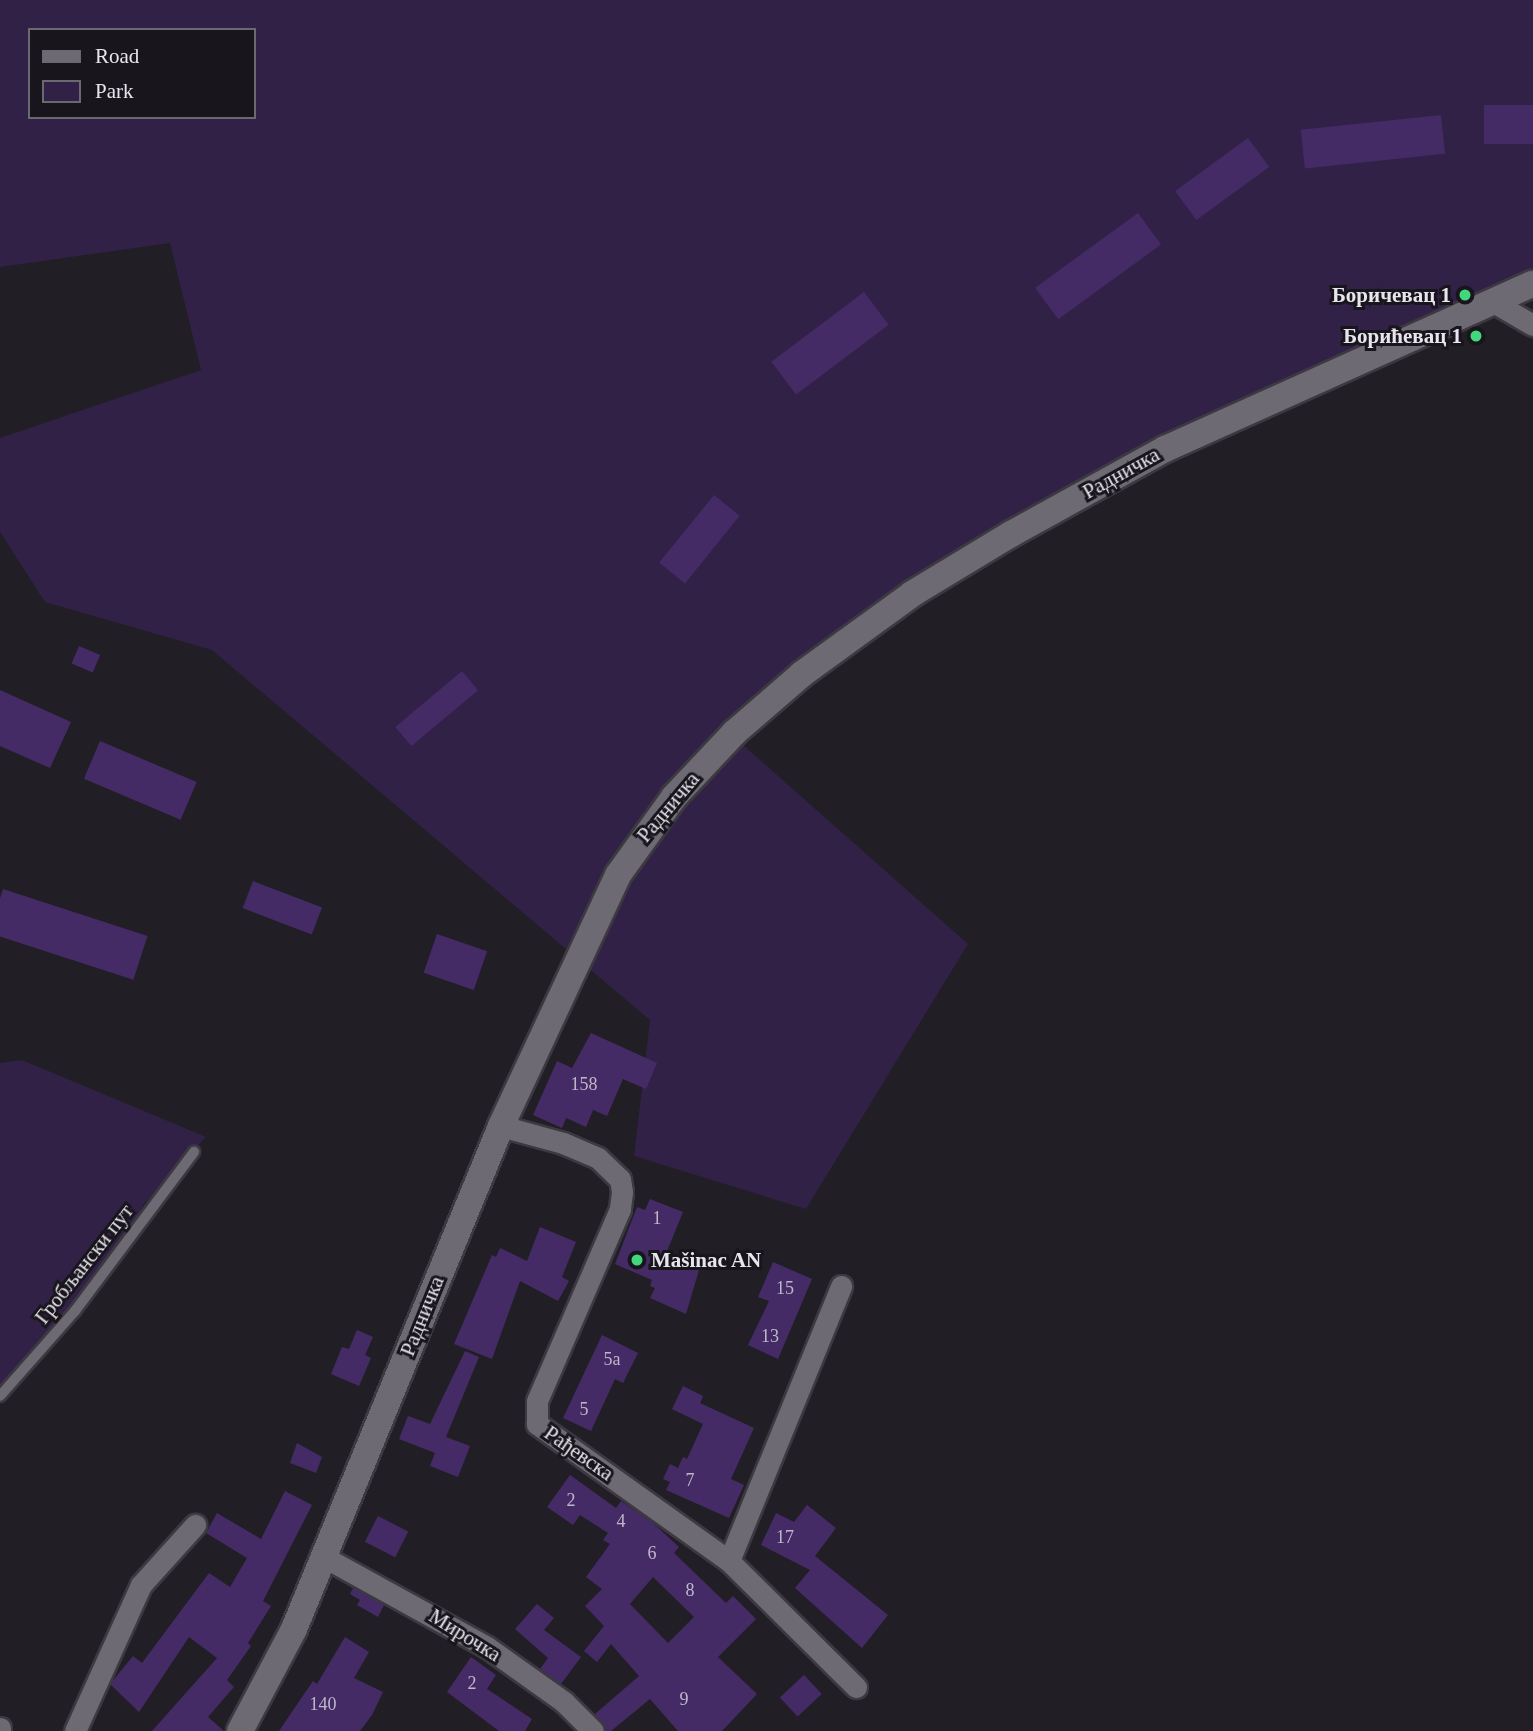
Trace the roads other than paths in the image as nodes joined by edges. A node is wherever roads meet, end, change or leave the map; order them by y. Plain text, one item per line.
1 (1533, 284) edge
2 (1496, 303) junction
3 (1533, 325) edge
4 (500, 1126) junction
5 (194, 1152) dead end
6 (841, 1286) dead end
7 (0, 1396) edge
8 (195, 1525) dead end
9 (324, 1557) junction
10 (729, 1561) junction
11 (856, 1687) dead end
12 (75, 1731) edge
13 (240, 1731) edge
14 (593, 1731) edge

1 - 2 street, Радничка
2 - 3 street
2 - 4 street, Радничка
4 - 9 street, Радничка
4 - 10 street, Рађевска
5 - 7 lane, Гробљански пут
6 - 10 street
8 - 12 street
9 - 13 street, Радничка
9 - 14 street, Мирочка
10 - 11 street, Рађевска

